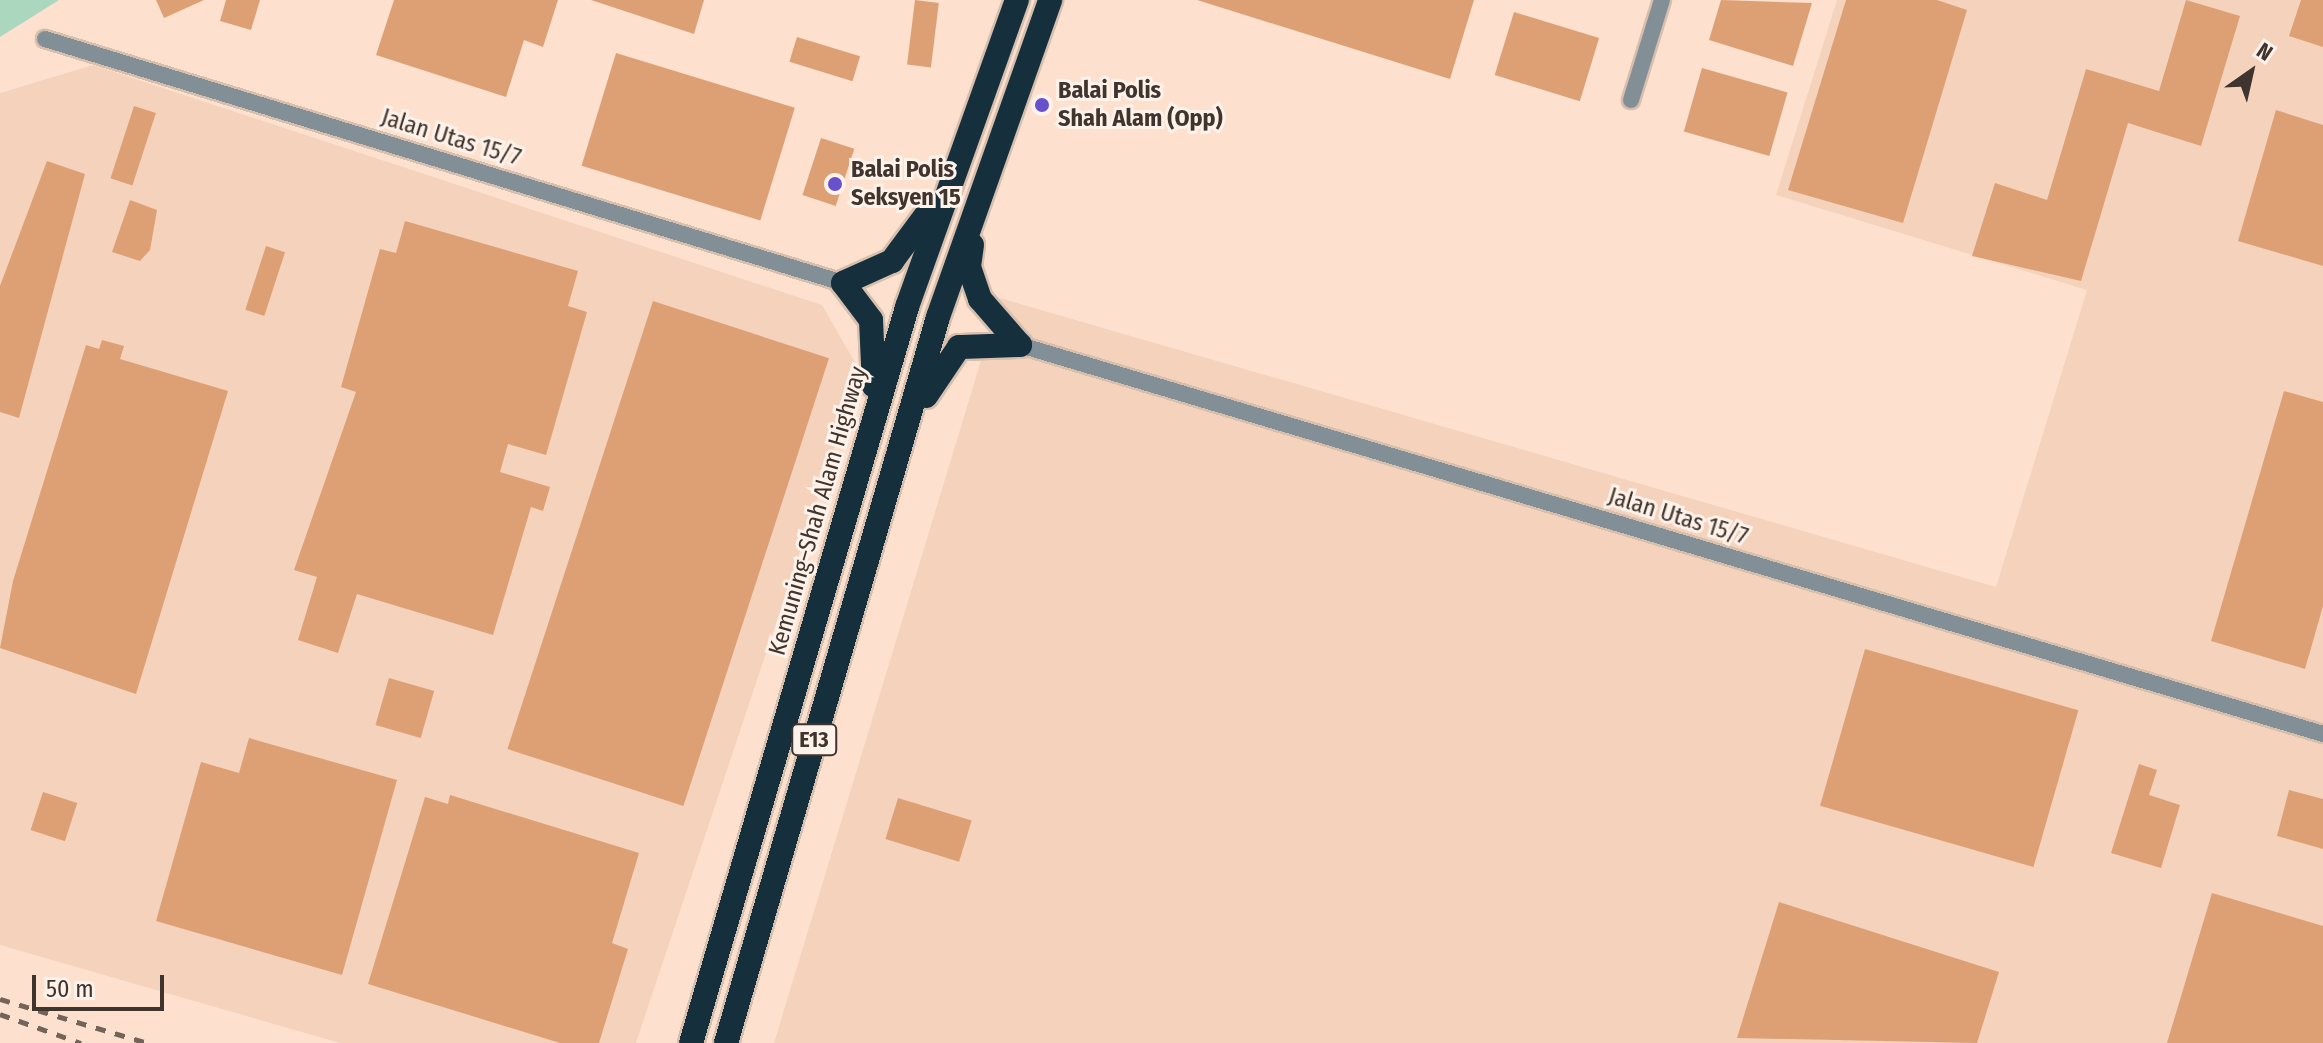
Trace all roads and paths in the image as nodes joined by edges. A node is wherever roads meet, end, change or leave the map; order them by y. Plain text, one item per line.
1 (1003, 0) edge
2 (1017, 0) edge
3 (1050, 0) edge
4 (1060, 0) edge
5 (1662, 0) edge
6 (45, 39) dead end
7 (1018, 90) junction
8 (978, 96) junction
9 (1631, 100) dead end
10 (950, 180) junction
11 (978, 208) junction
12 (843, 283) junction
13 (1020, 345) junction
14 (872, 429) junction
15 (898, 449) junction
16 (2323, 734) edge
17 (728, 1037) edge
18 (691, 1043) edge

1 - 8 highway
2 - 8 highway, Kemuning–Shah Alam Highway / E13
3 - 7 highway, E13
4 - 7 highway
5 - 9 street
6 - 12 street, Jalan Utas 15/7
7 - 11 highway, E13
8 - 10 highway, Kemuning–Shah Alam Highway / E13
10 - 12 highway
10 - 14 highway, Kemuning–Shah Alam Highway / E13
11 - 13 highway
11 - 15 highway, E13
12 - 14 highway
13 - 15 highway
13 - 16 street, Jalan Utas 15/7
14 - 18 highway, Kemuning–Shah Alam Highway / E13
15 - 17 highway, E13

